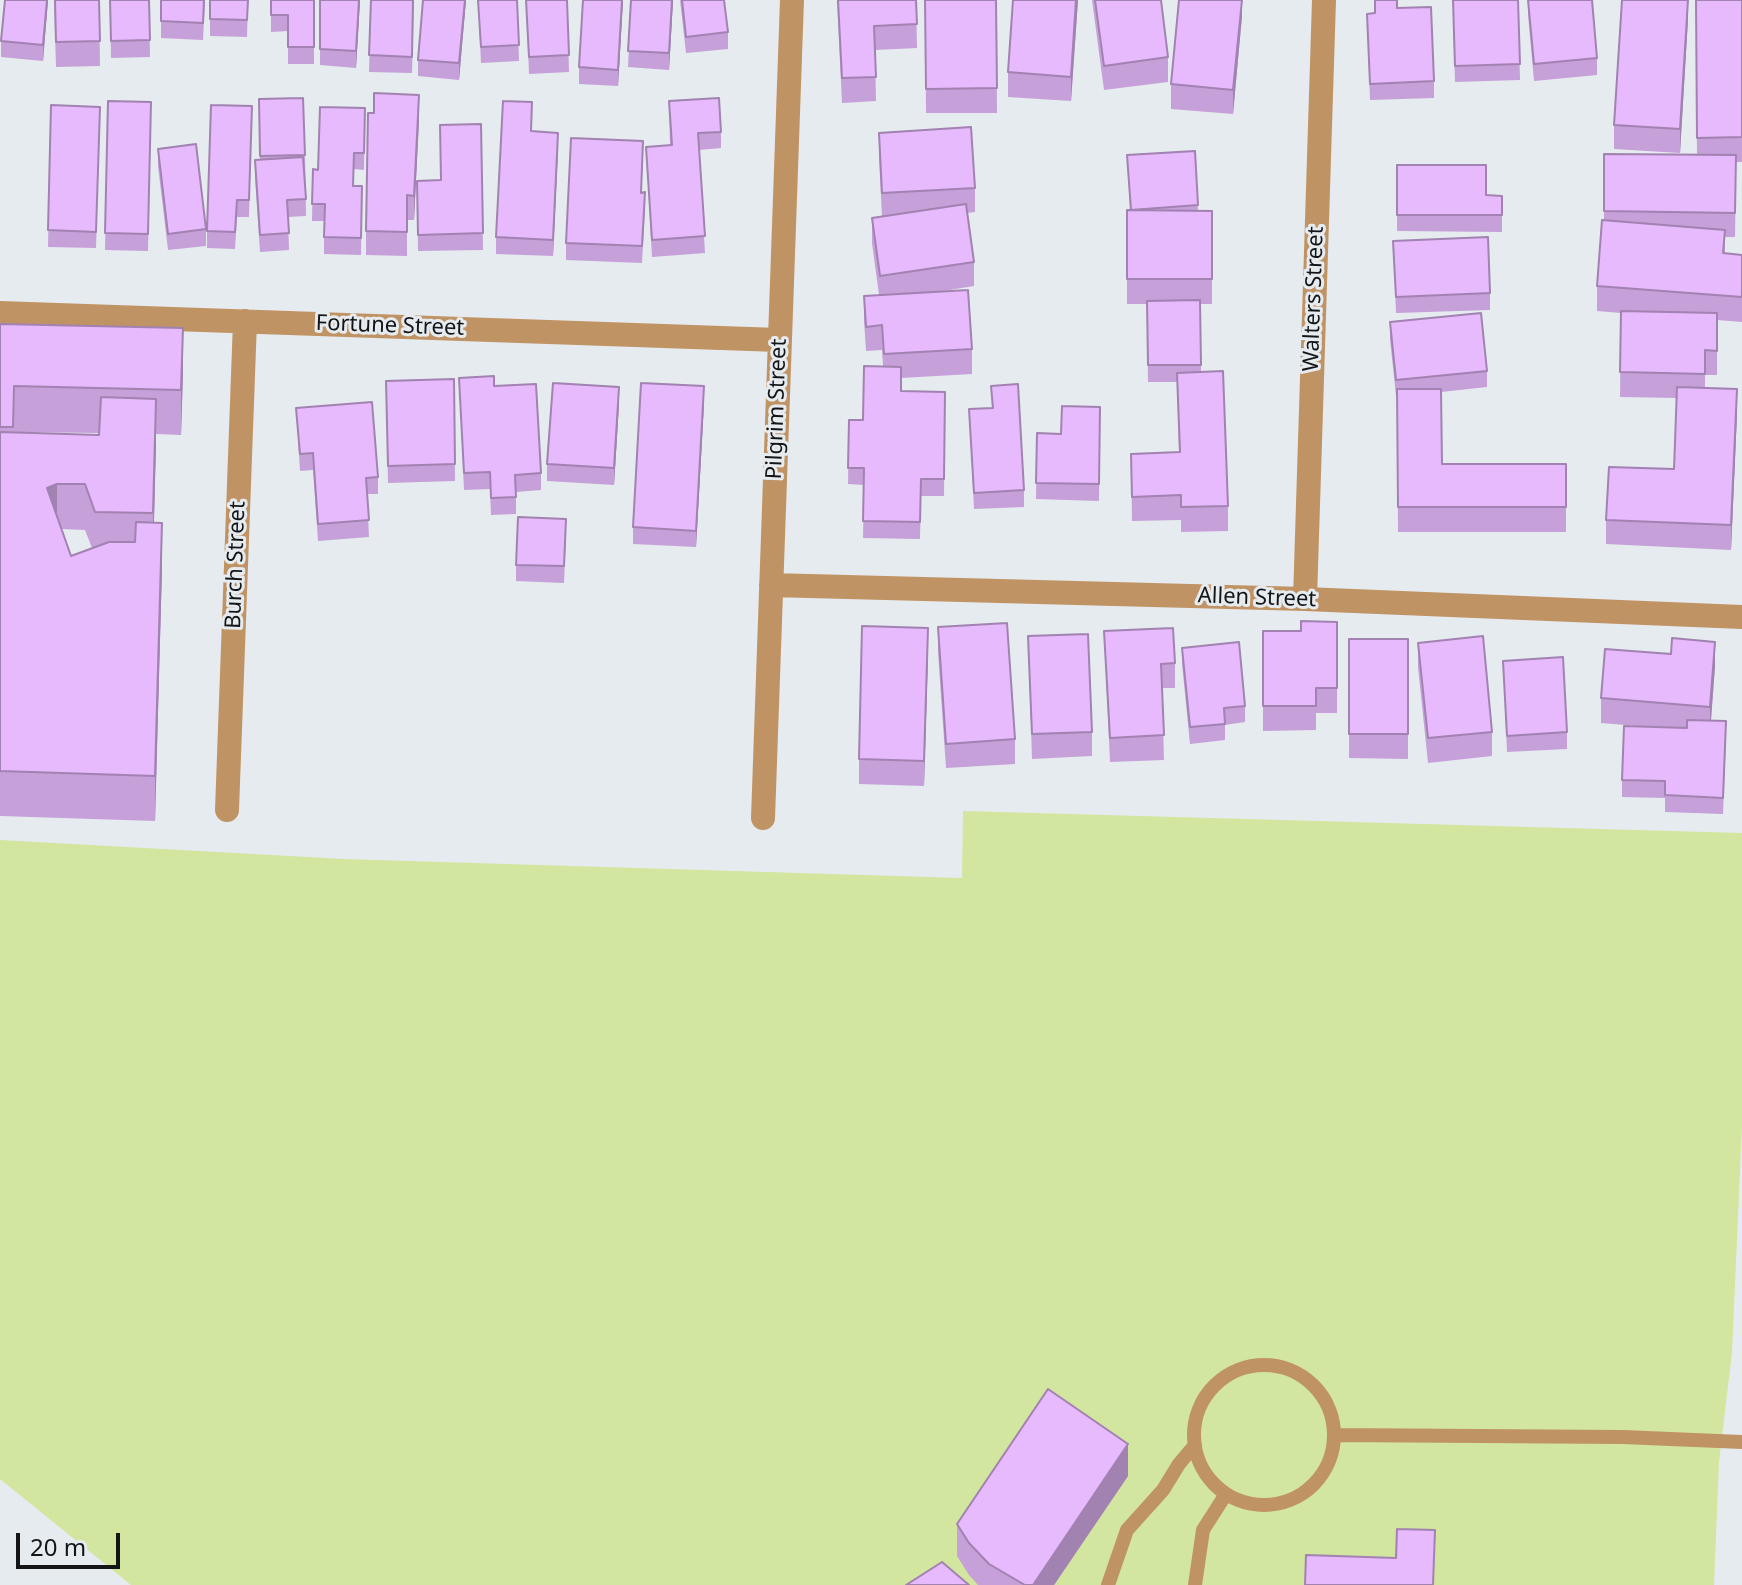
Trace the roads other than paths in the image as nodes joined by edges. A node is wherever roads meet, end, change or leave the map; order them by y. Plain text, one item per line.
1 (792, 0) edge
2 (1324, 0) edge
3 (0, 313) edge
4 (245, 321) junction
5 (779, 340) junction
6 (771, 585) junction
7 (1305, 599) junction
8 (1742, 617) edge
9 (227, 810) dead end
10 (763, 818) dead end
11 (1334, 1435) junction
12 (1742, 1442) edge
13 (1195, 1445) junction
14 (1226, 1494) junction
15 (1108, 1585) edge
16 (1195, 1585) edge

1 - 5 street, Pilgrim Street
2 - 7 street, Walters Street
3 - 4 street, Fortune Street
4 - 5 street, Fortune Street
4 - 9 street, Burch Street
5 - 6 street, Pilgrim Street
6 - 7 street, Allen Street
6 - 10 street, Pilgrim Street
7 - 8 street, Allen Street
11 - 12 lane
11 - 13 lane
11 - 14 lane
13 - 14 lane
13 - 15 lane
14 - 16 lane

